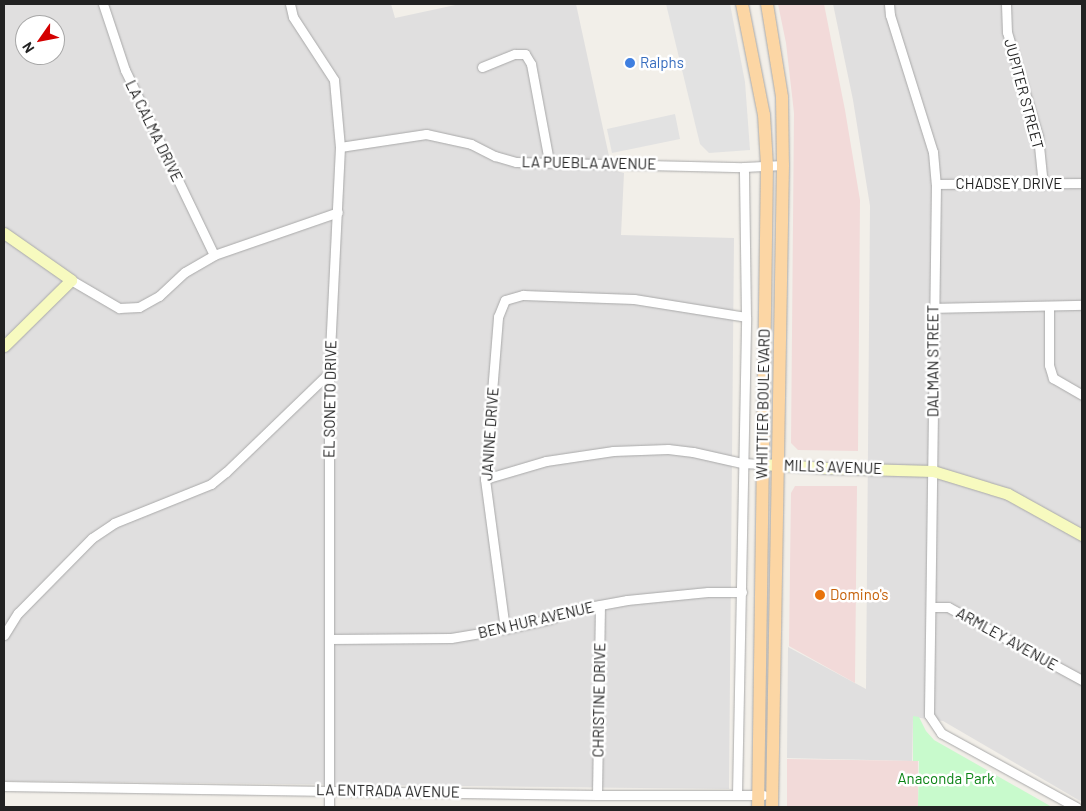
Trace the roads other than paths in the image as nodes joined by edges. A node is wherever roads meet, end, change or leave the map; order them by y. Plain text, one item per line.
1 (104, 4) edge
2 (290, 4) edge
3 (742, 4) edge
4 (767, 4) edge
5 (889, 4) edge
6 (1006, 4) edge
7 (482, 67) dead end
8 (340, 147) junction
9 (549, 161) junction
10 (783, 165) junction
11 (768, 166) junction
12 (744, 167) junction
13 (1082, 183) edge
14 (936, 184) junction
15 (1043, 185) junction
16 (338, 212) junction
17 (4, 233) edge
18 (214, 255) junction
19 (71, 280) junction
20 (1082, 305) edge
21 (1049, 306) junction
22 (933, 308) junction
23 (746, 317) junction
24 (9, 334) edge
25 (4, 346) edge
26 (329, 373) junction
27 (1082, 395) edge
28 (742, 463) junction
29 (762, 464) junction
30 (779, 465) junction
31 (933, 471) junction
32 (485, 479) junction
33 (1082, 535) edge
34 (742, 592) junction
35 (600, 605) junction
36 (930, 607) junction
37 (505, 629) junction
38 (4, 635) edge
39 (329, 639) junction
40 (1082, 680) edge
41 (4, 786) edge
42 (328, 790) junction
43 (597, 795) junction
44 (737, 795) junction
45 (758, 801) edge
46 (772, 801) edge
47 (329, 807) edge
48 (1076, 807) edge

1 - 18 street, LA CALMA DRIVE
2 - 8 street, EL SONETO DRIVE
3 - 11 main road, WHITTIER BOULEVARD
4 - 10 main road, WHITTIER BOULEVARD
5 - 14 street, DALMAN STREET
6 - 15 street, JUPITER STREET
7 - 9 street
8 - 9 street, LA PUEBLA AVENUE
8 - 16 street, EL SONETO DRIVE
9 - 12 street, LA PUEBLA AVENUE
10 - 11 street, LA PUEBLA AVENUE
10 - 30 main road, WHITTIER BOULEVARD
11 - 12 street, LA PUEBLA AVENUE
11 - 29 main road, WHITTIER BOULEVARD
12 - 23 street, WHITTIER BOULEVARD
13 - 15 street, CHADSEY DRIVE
14 - 15 street, CHADSEY DRIVE
14 - 22 street, DALMAN STREET
16 - 18 street
16 - 26 street, EL SONETO DRIVE
17 - 19 street
18 - 19 street
19 - 24 street
20 - 21 street
21 - 22 street
21 - 27 street
22 - 31 street, DALMAN STREET
23 - 28 street, WHITTIER BOULEVARD
23 - 32 street, JANINE DRIVE
24 - 25 street
26 - 38 street
26 - 39 street, EL SONETO DRIVE
28 - 29 street, MILLS AVENUE
28 - 32 street, MILLS AVENUE
28 - 34 street, WHITTIER BOULEVARD
29 - 30 street, MILLS AVENUE
29 - 45 main road, WHITTIER BOULEVARD
30 - 31 street, MILLS AVENUE
30 - 46 main road, WHITTIER BOULEVARD
31 - 33 street, MILLS AVENUE
31 - 36 street, DALMAN STREET
32 - 37 street, JANINE DRIVE
34 - 35 street, BEN HUR AVENUE
34 - 44 street, WHITTIER BOULEVARD
35 - 37 street, BEN HUR AVENUE
35 - 43 street, CHRISTINE DRIVE
36 - 40 street, ARMLEY AVENUE
36 - 48 street, DALMAN STREET
37 - 39 street, BEN HUR AVENUE
39 - 42 street, EL SONETO DRIVE
41 - 42 street, LA ENTRADA AVENUE
42 - 43 street, LA ENTRADA AVENUE
42 - 47 street, EL SONETO DRIVE
43 - 44 street, LA ENTRADA AVENUE
44 - 45 street, LA ENTRADA AVENUE
45 - 46 street, LA ENTRADA AVENUE

